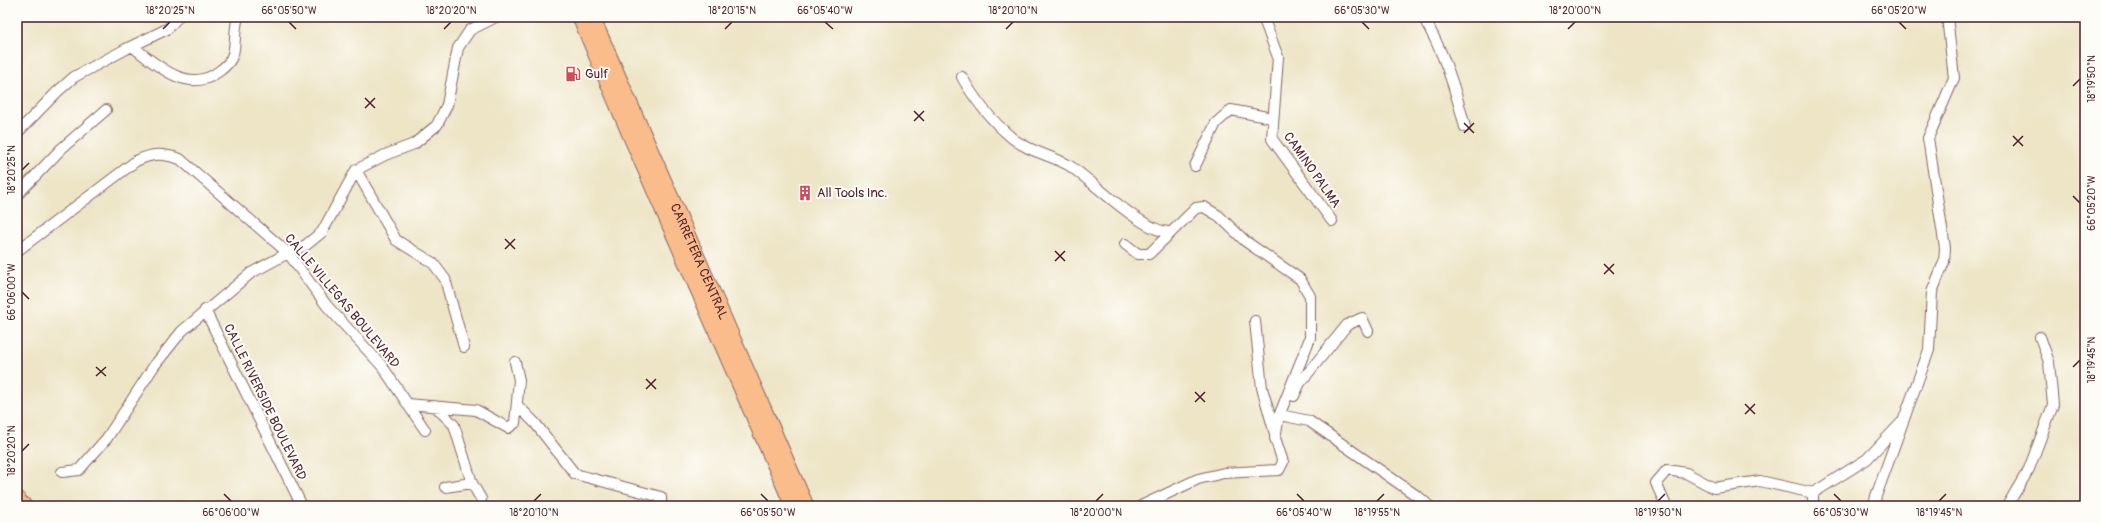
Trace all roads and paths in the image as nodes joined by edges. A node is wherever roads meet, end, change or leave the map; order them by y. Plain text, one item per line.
1 (178, 17) edge
2 (238, 17) edge
3 (496, 17) edge
4 (580, 17) edge
5 (592, 17) edge
6 (1263, 17) edge
7 (1423, 17) edge
8 (1947, 17) edge
9 (132, 46) junction
10 (962, 77) dead end
11 (106, 110) dead end
12 (1272, 118) junction
13 (1465, 127) dead end
14 (17, 133) edge
15 (1195, 166) dead end
16 (356, 170) junction
17 (17, 195) edge
18 (1332, 221) dead end
19 (1171, 232) junction
20 (1125, 244) dead end
21 (17, 252) edge
22 (288, 253) junction
23 (205, 310) junction
24 (1255, 320) dead end
25 (1368, 331) dead end
26 (2040, 337) dead end
27 (464, 347) dead end
28 (515, 362) dead end
29 (408, 404) junction
30 (517, 405) junction
31 (435, 406) junction
32 (1282, 416) junction
33 (1905, 420) junction
34 (425, 430) dead end
35 (1275, 438) junction
36 (62, 472) dead end
37 (472, 483) junction
38 (445, 487) dead end
39 (1813, 494) junction
40 (17, 499) edge
41 (481, 499) dead end
42 (1420, 502) edge
43 (24, 506) edge
44 (302, 506) edge
45 (661, 506) edge
46 (793, 506) edge
47 (806, 506) edge
48 (1141, 506) edge
49 (1429, 506) edge
50 (1666, 506) edge
51 (1813, 506) edge
52 (1874, 506) edge
53 (2006, 506) edge

1 - 9 street
2 - 9 street
3 - 16 street
4 - 46 highway, CARRETERA CENTRAL
5 - 47 highway, CARRETERA CENTRAL
6 - 12 street, CAMINO PALMA
7 - 13 street
8 - 33 street
9 - 14 street
10 - 19 street
11 - 17 street
12 - 15 street
12 - 18 street, CAMINO PALMA
16 - 22 street
16 - 27 street
19 - 20 street
19 - 32 street
21 - 22 street, CALLE VILLEGAS BOULEVARD
22 - 23 street
22 - 29 street, CALLE VILLEGAS BOULEVARD
23 - 36 street
23 - 44 street, CALLE RIVERSIDE BOULEVARD
24 - 35 street
25 - 32 street
26 - 53 street
28 - 30 street
29 - 31 street
29 - 34 street, CALLE VILLEGAS BOULEVARD
30 - 31 street
30 - 45 street
31 - 37 street
32 - 35 street
32 - 42 street
33 - 39 street
33 - 52 street
35 - 48 street
37 - 38 street
37 - 41 street
39 - 50 street
39 - 51 street
40 - 43 highway
42 - 49 street

